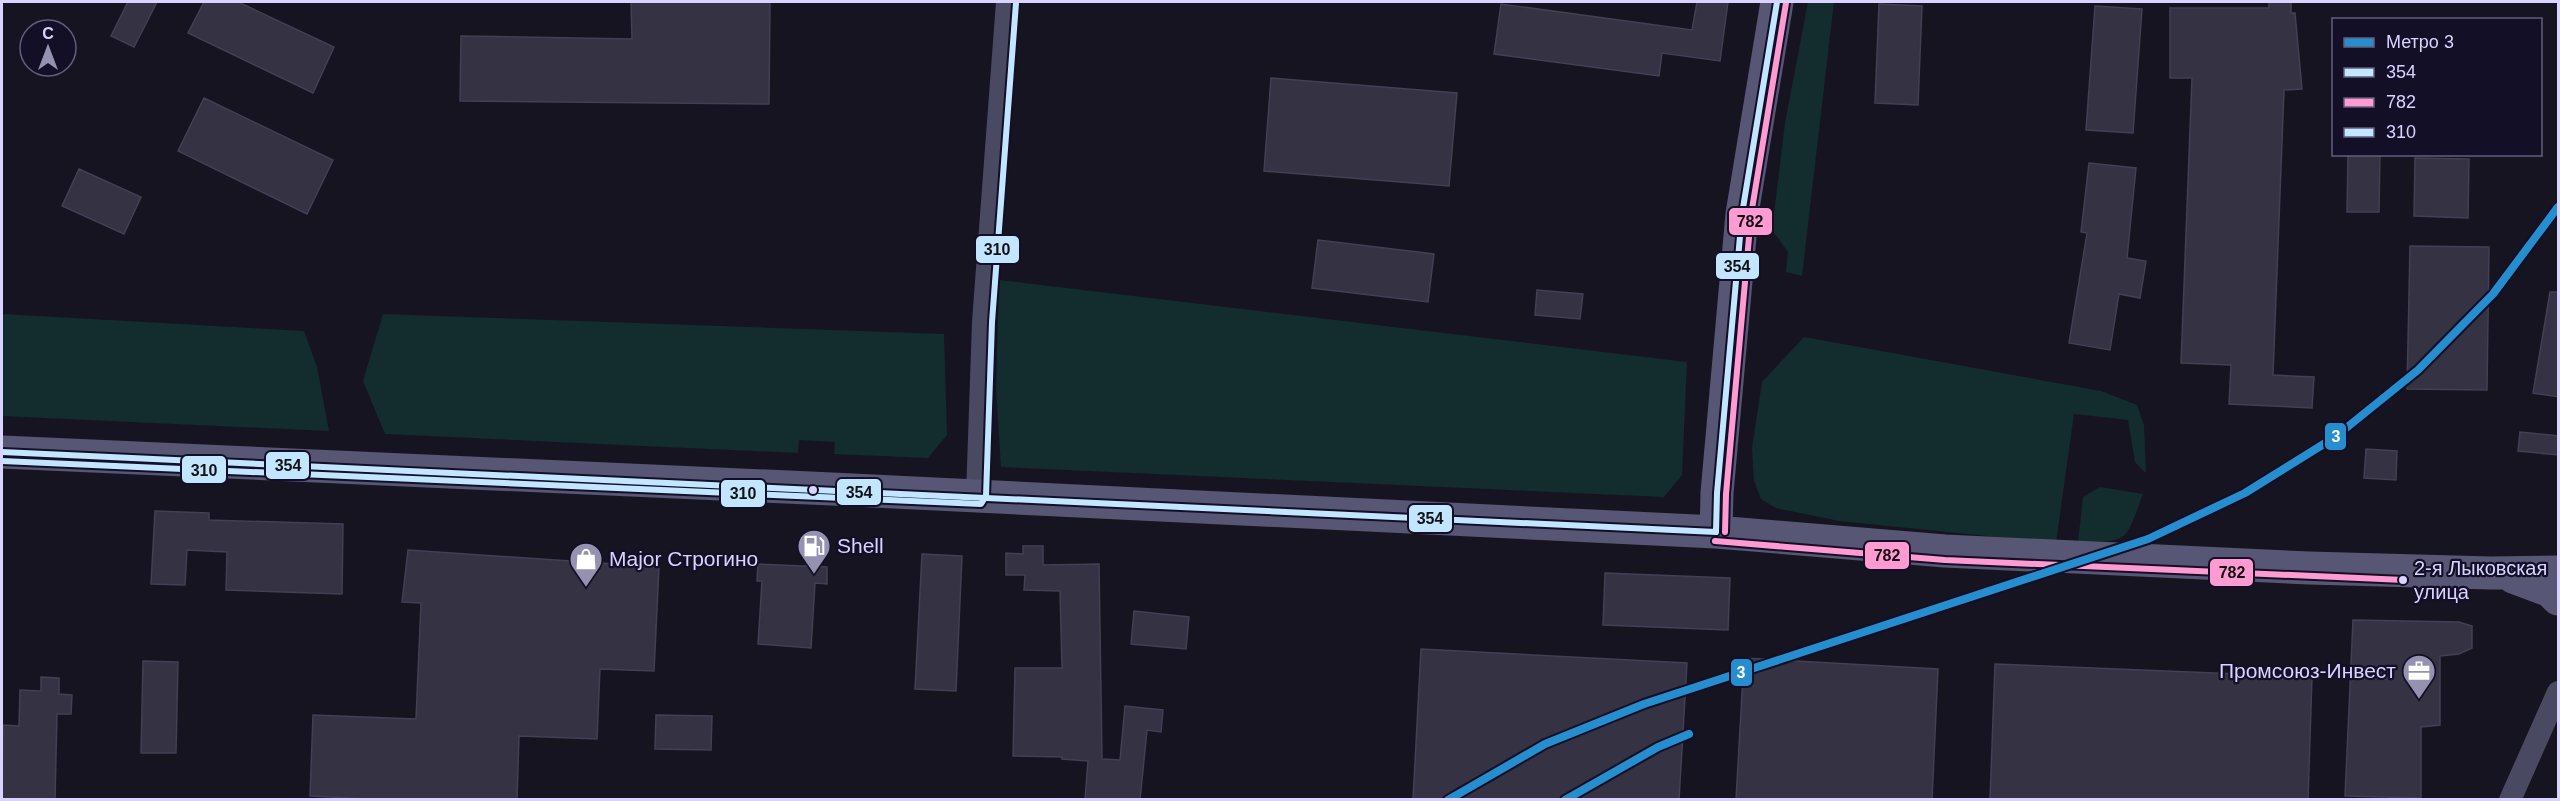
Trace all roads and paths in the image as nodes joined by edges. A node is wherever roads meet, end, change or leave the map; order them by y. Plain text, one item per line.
1 (1007, 2) edge
2 (1777, 2) edge
3 (2, 452) edge
4 (977, 496) junction
5 (1716, 532) junction
6 (2559, 572) edge
7 (2500, 573) junction
8 (2559, 599) edge
9 (2559, 692) edge
10 (2510, 800) edge

1 - 4 street
2 - 5 main road
3 - 4 main road
4 - 5 main road
5 - 7 main road
6 - 7 main road
7 - 8 main road
9 - 10 street

